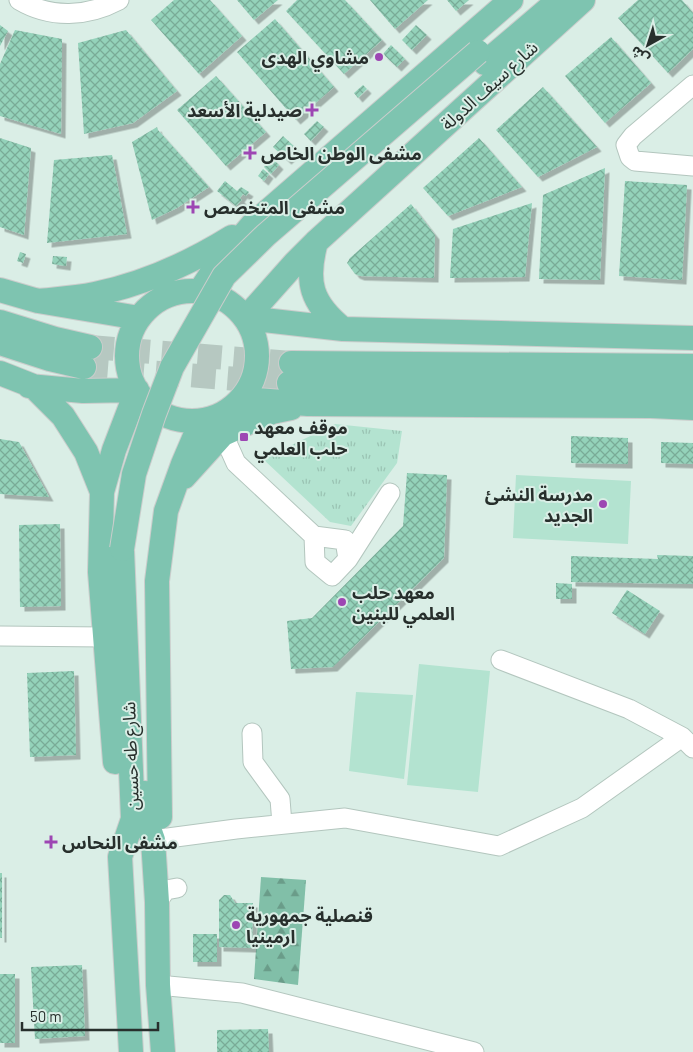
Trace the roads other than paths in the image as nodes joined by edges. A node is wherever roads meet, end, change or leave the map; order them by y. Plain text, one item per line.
1 (19, 0) edge
2 (119, 0) edge
3 (511, 0) edge
4 (536, 0) edge
5 (559, 0) edge
6 (583, 0) edge
7 (481, 57) junction
8 (693, 85) edge
9 (693, 166) edge
10 (253, 224) junction
11 (316, 242) junction
12 (0, 290) edge
13 (200, 291) junction
14 (38, 301) junction
15 (139, 318) junction
16 (246, 318) junction
17 (0, 322) edge
18 (343, 328) junction
19 (693, 338) edge
20 (0, 343) edge
21 (693, 366) edge
22 (0, 373) edge
23 (33, 386) junction
24 (693, 388) edge
25 (0, 389) edge
26 (136, 390) junction
27 (242, 399) junction
28 (308, 404) junction
29 (693, 408) edge
30 (215, 427) junction
31 (102, 492) junction
32 (390, 493) dead end
33 (314, 536) junction
34 (128, 551) junction
35 (348, 559) junction
36 (0, 636) edge
37 (105, 637) junction
38 (501, 660) dead end
39 (252, 733) dead end
40 (688, 743) edge
41 (282, 824) junction
42 (153, 840) junction
43 (120, 857) junction
44 (177, 888) dead end
45 (157, 902) junction
46 (158, 985) junction
47 (131, 1052) edge
48 (163, 1052) edge
49 (474, 1052) edge

1 - 2 street
3 - 10 main road
4 - 7 main road
5 - 7 main road
6 - 11 main road, شارع سيف الدولة
7 - 34 main road
8 - 9 street
10 - 13 main road
10 - 14 main road
11 - 16 main road, شارع سيف الدولة
11 - 18 main road
12 - 14 main road
13 - 15 main road
13 - 16 main road
14 - 15 main road
15 - 26 main road
16 - 18 main road
16 - 27 main road
17 - 20 main road
18 - 19 main road
21 - 24 main road
22 - 23 main road
23 - 25 main road
23 - 26 main road
23 - 31 main road
26 - 30 main road
26 - 31 main road
27 - 28 main road
27 - 30 main road
28 - 29 main road
28 - 30 main road
30 - 33 street
30 - 42 main road
31 - 37 main road
32 - 35 street
33 - 35 street
33 - 35 street
34 - 42 main road, شارع طه حسين
34 - 43 main road, شارع طه حسين
36 - 37 street
37 - 43 main road
38 - 40 street
39 - 41 street
40 - 41 street
41 - 42 street
42 - 45 main road, شارع طه حسين
43 - 47 main road, شارع طه حسين
44 - 45 street
45 - 46 main road, شارع طه حسين
46 - 48 main road, شارع طه حسين
46 - 49 street

